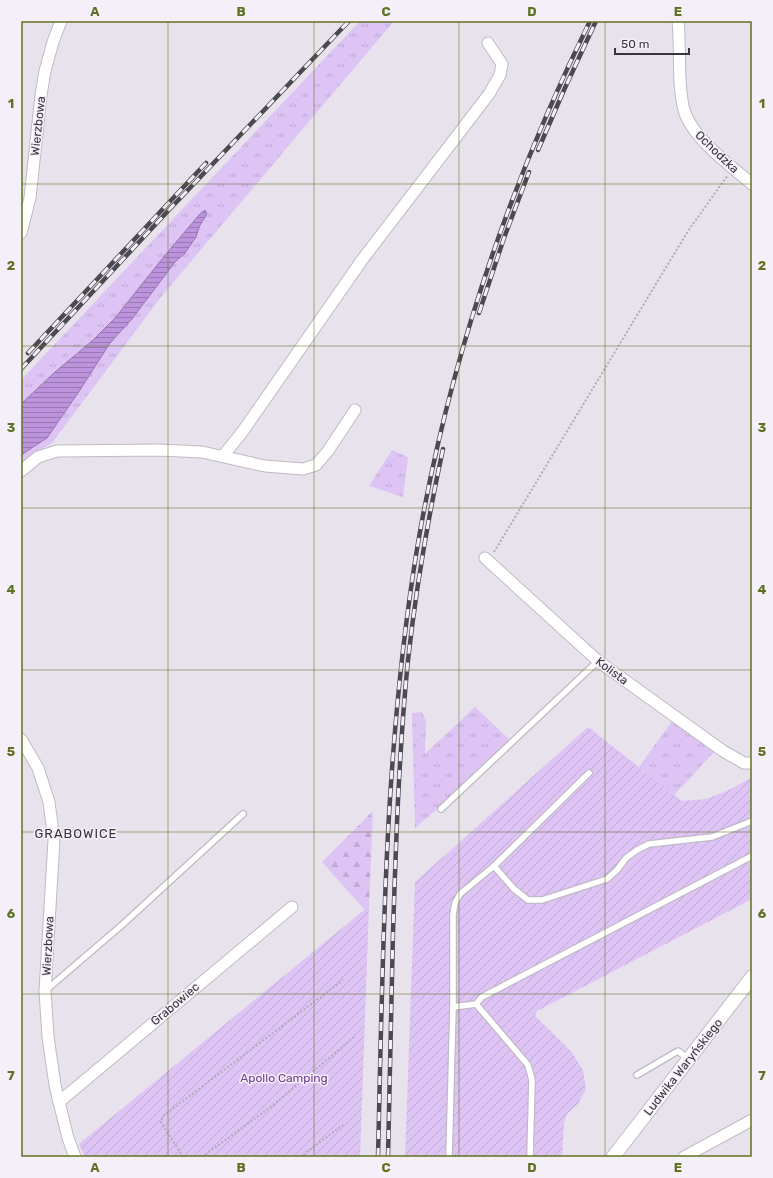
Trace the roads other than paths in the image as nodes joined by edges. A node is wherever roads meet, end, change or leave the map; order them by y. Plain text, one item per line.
1 (61, 21) edge
2 (678, 21) edge
3 (488, 43) dead end
4 (752, 184) edge
5 (21, 233) edge
6 (355, 410) dead end
7 (223, 456) junction
8 (21, 471) edge
9 (487, 560) road end
10 (598, 661) junction
11 (21, 739) edge
12 (752, 763) edge
13 (589, 773) dead end
14 (441, 809) dead end
15 (242, 814) dead end
16 (752, 821) edge
17 (752, 856) edge
18 (494, 866) junction
19 (292, 907) dead end
20 (752, 977) edge
21 (45, 991) junction
22 (476, 1004) junction
23 (452, 1007) junction
24 (689, 1059) junction
25 (637, 1075) dead end
26 (59, 1102) junction
27 (752, 1120) edge
28 (75, 1157) edge
29 (449, 1157) edge
30 (530, 1157) edge
31 (613, 1157) edge
32 (684, 1157) edge

1 - 5 street, Wierzbowa
2 - 4 street, Ochodzka
3 - 7 street
6 - 7 street
7 - 8 street
9 - 10 street, Kolista
10 - 12 street, Kolista
10 - 14 lane
11 - 21 street, Wierzbowa
13 - 18 lane
15 - 21 lane
16 - 18 lane
17 - 22 lane
18 - 23 lane
19 - 26 street, Grabowiec
20 - 24 street, Ludwika Waryńskiego
21 - 26 street, Wierzbowa
22 - 23 lane
22 - 30 lane
23 - 29 lane
24 - 25 lane
24 - 31 street, Ludwika Waryńskiego
26 - 28 street, Wierzbowa
27 - 32 street

